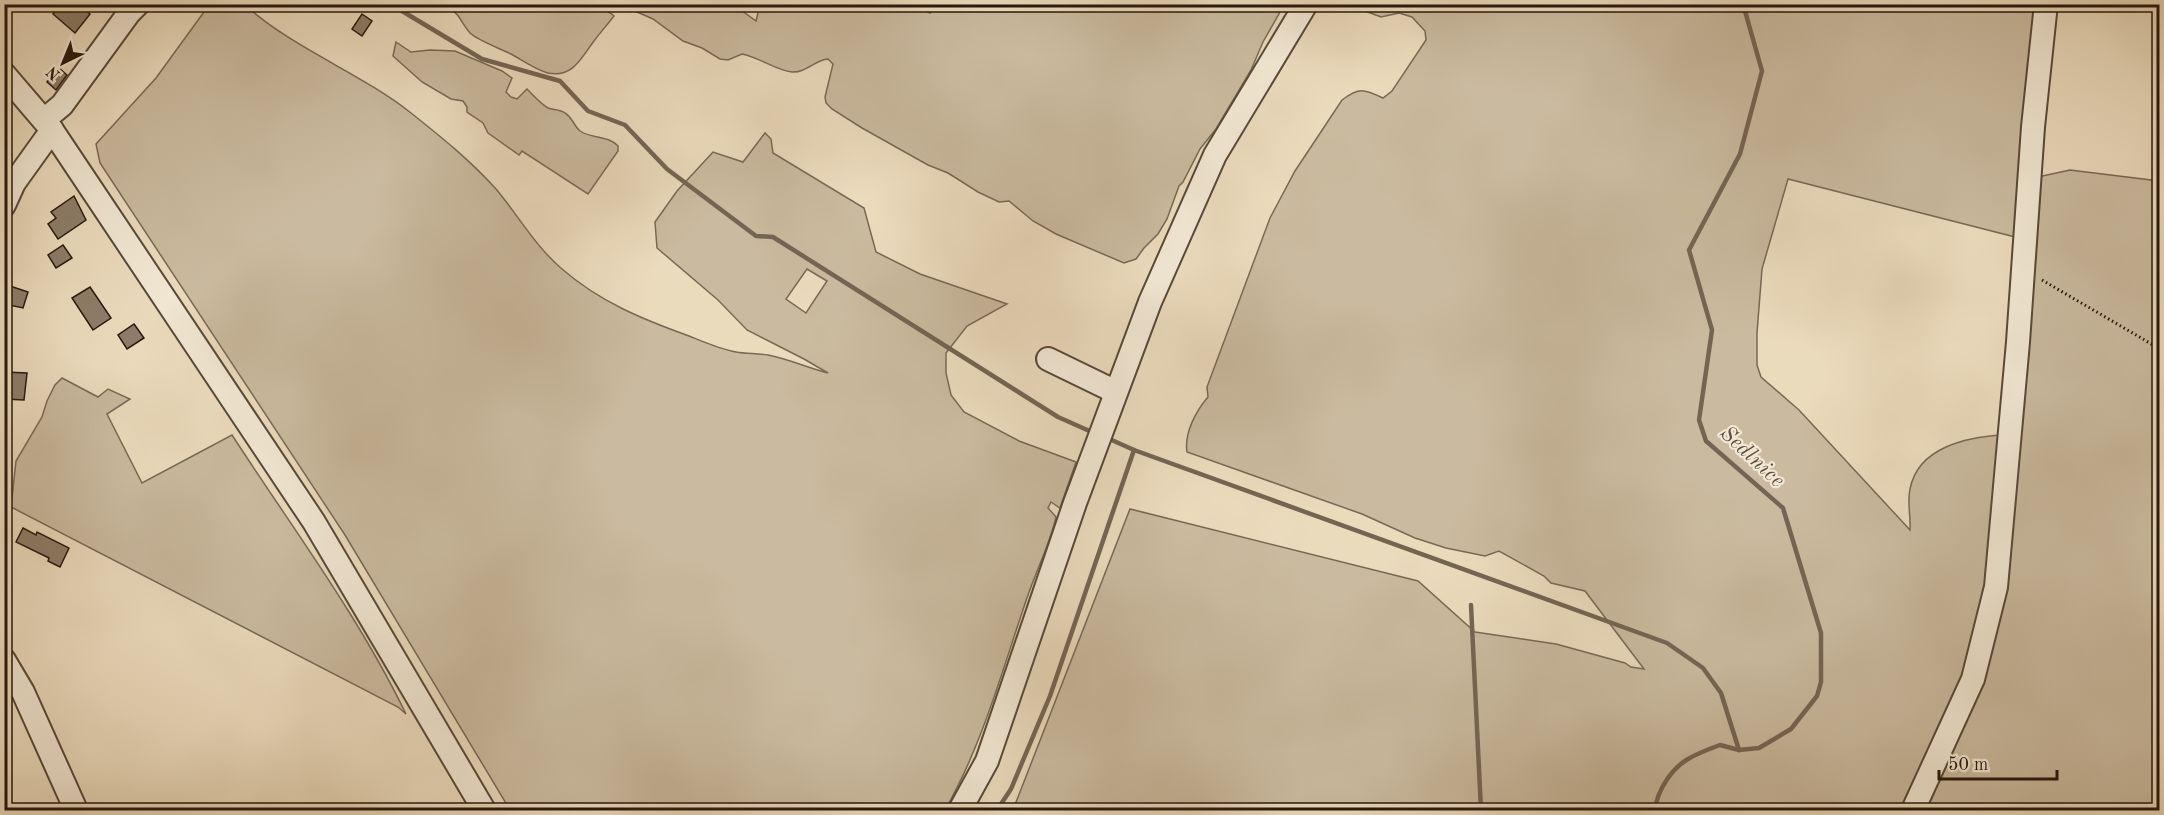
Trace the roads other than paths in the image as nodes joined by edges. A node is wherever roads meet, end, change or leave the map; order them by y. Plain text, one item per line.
1 (138, 4) edge
2 (1306, 4) edge
3 (2046, 4) edge
4 (4, 74) edge
5 (48, 125) junction
6 (4, 205) edge
7 (1048, 359) dead end
8 (1116, 392) junction
9 (4, 660) edge
10 (76, 810) edge
11 (484, 810) edge
12 (960, 810) edge
13 (1913, 810) edge

1 - 5 street
2 - 8 street
3 - 13 street
4 - 5 street
5 - 6 street
5 - 11 street
7 - 8 street
8 - 12 street
9 - 10 street

